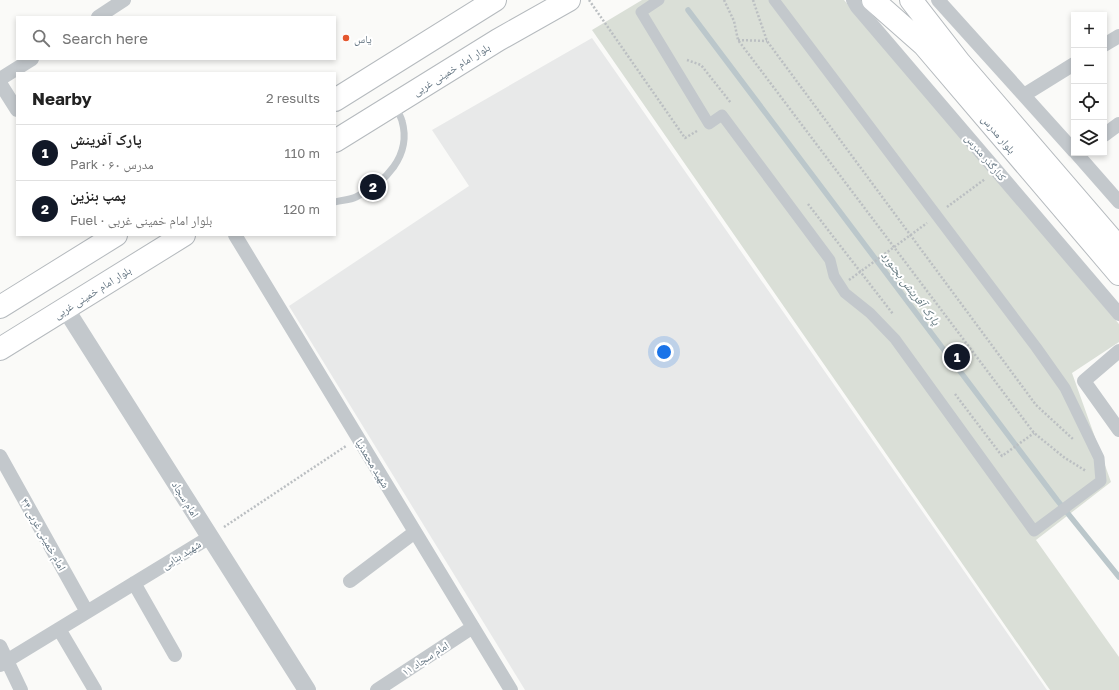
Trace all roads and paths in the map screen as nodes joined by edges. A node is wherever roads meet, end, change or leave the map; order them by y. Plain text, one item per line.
1 (124, 0) edge
2 (495, 0) edge
3 (569, 0) edge
4 (589, 0) edge
5 (659, 0) edge
6 (724, 0) edge
7 (753, 0) edge
8 (774, 0) edge
9 (853, 0) edge
10 (873, 0) edge
11 (911, 0) edge
12 (938, 0) edge
13 (100, 16) edge
14 (1119, 36) edge
15 (738, 40) junction
16 (767, 41) junction
17 (1107, 43) edge
18 (30, 60) edge
19 (1071, 66) edge
20 (0, 79) edge
21 (0, 83) edge
22 (1024, 95) junction
23 (336, 99) edge
24 (394, 104) junction
25 (16, 108) edge
26 (709, 124) junction
27 (1119, 124) edge
28 (1107, 133) edge
29 (336, 140) edge
30 (1071, 147) edge
31 (1079, 156) edge
32 (996, 170) junction
33 (336, 202) edge
34 (1119, 202) edge
35 (937, 215) junction
36 (182, 236) edge
37 (236, 236) edge
38 (105, 238) edge
39 (1119, 248) edge
40 (1119, 274) edge
41 (849, 280) dead end
42 (0, 307) edge
43 (66, 308) junction
44 (1119, 314) edge
45 (0, 349) edge
46 (1119, 352) edge
47 (1119, 430) edge
48 (1034, 433) junction
49 (358, 438) junction
50 (1074, 441) dead end
51 (0, 456) edge
52 (1002, 456) dead end
53 (1101, 481) junction
54 (415, 532) junction
55 (210, 536) junction
56 (350, 581) dead end
57 (134, 583) junction
58 (87, 612) junction
59 (473, 627) junction
60 (59, 629) junction
61 (0, 646) edge
62 (175, 655) dead end
63 (4, 663) edge
64 (21, 690) edge
65 (95, 690) edge
66 (307, 690) edge
67 (377, 690) edge
68 (511, 690) edge

1 - 13 street
2 - 23 main road
3 - 24 main road, بلوار امام خمینی غربی
4 - 26 path
5 - 26 street
6 - 15 path
7 - 16 path
8 - 35 street
9 - 32 street, کنارگذر مدرس
10 - 40 main road, بلوار مدرس
11 - 39 main road, بلوار مدرس
12 - 22 street
14 - 17 street
15 - 16 path
15 - 48 path
16 - 50 path
18 - 20 street
19 - 22 street
21 - 25 street
22 - 30 street
24 - 29 main road, بلوار امام خمینی غربی
24 - 33 lane
26 - 53 street
27 - 28 street
31 - 34 street
32 - 35 path
32 - 44 street, کنارگذر مدرس
35 - 41 path, bridge
35 - 53 street
36 - 43 main road, بلوار امام خمینی غربی
37 - 49 street, شهید محمدنیا
38 - 42 main road
43 - 45 main road, بلوار امام خمینی غربی
43 - 55 street, امام سجاد
46 - 47 street
48 - 52 path
48 - 53 path
49 - 54 street, شهید محمدنیا
49 - 55 path, شهید بنایی
51 - 58 street, امام خمینی غربی ۴۴
54 - 56 street
54 - 59 street, شهید محمدنیا
55 - 57 street, شهید بنایی
55 - 66 street, امام سجاد
57 - 58 street, شهید بنایی
57 - 62 street
58 - 60 street, شهید بنایی
59 - 67 street, امام سجاد ۱۱
59 - 68 street, شهید محمدنیا
60 - 63 street, شهید بنایی
60 - 65 street
61 - 63 street
63 - 64 street

